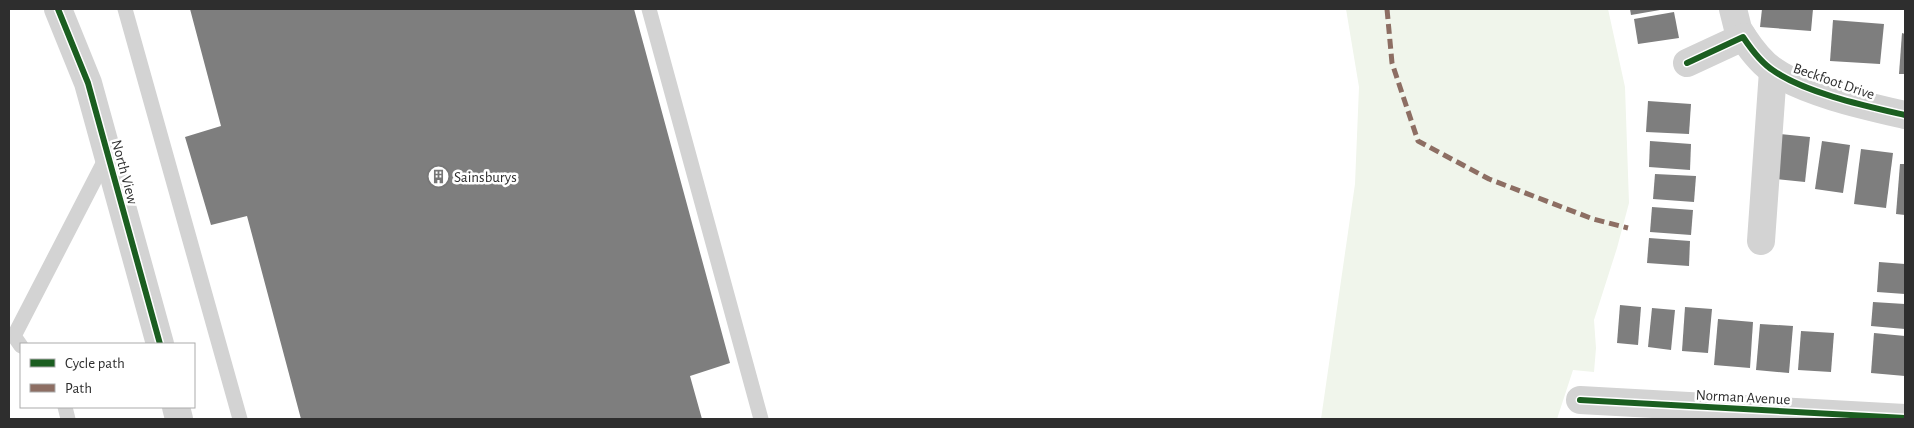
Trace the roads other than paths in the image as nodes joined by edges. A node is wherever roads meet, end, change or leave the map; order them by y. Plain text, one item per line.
1 (58, 9) edge
2 (125, 9) edge
3 (650, 9) edge
4 (1733, 9) edge
5 (1743, 37) junction
6 (1687, 63) dead end
7 (1773, 71) junction
8 (1905, 116) edge
9 (108, 155) junction
10 (1761, 242) dead end
11 (160, 343) edge
12 (20, 345) edge
13 (1580, 400) dead end
14 (1674, 412) edge
15 (1905, 418) edge
16 (240, 419) edge
17 (761, 419) edge

1 - 9 street, North View
2 - 16 lane
3 - 17 lane
4 - 5 street, Beckfoot Drive
5 - 6 street
5 - 7 street, Beckfoot Drive
7 - 8 street, Beckfoot Drive
7 - 10 street, Beckfoot Drive
9 - 11 street, North View
9 - 12 lane
13 - 14 street, Norman Avenue
14 - 15 street, Norman Avenue

